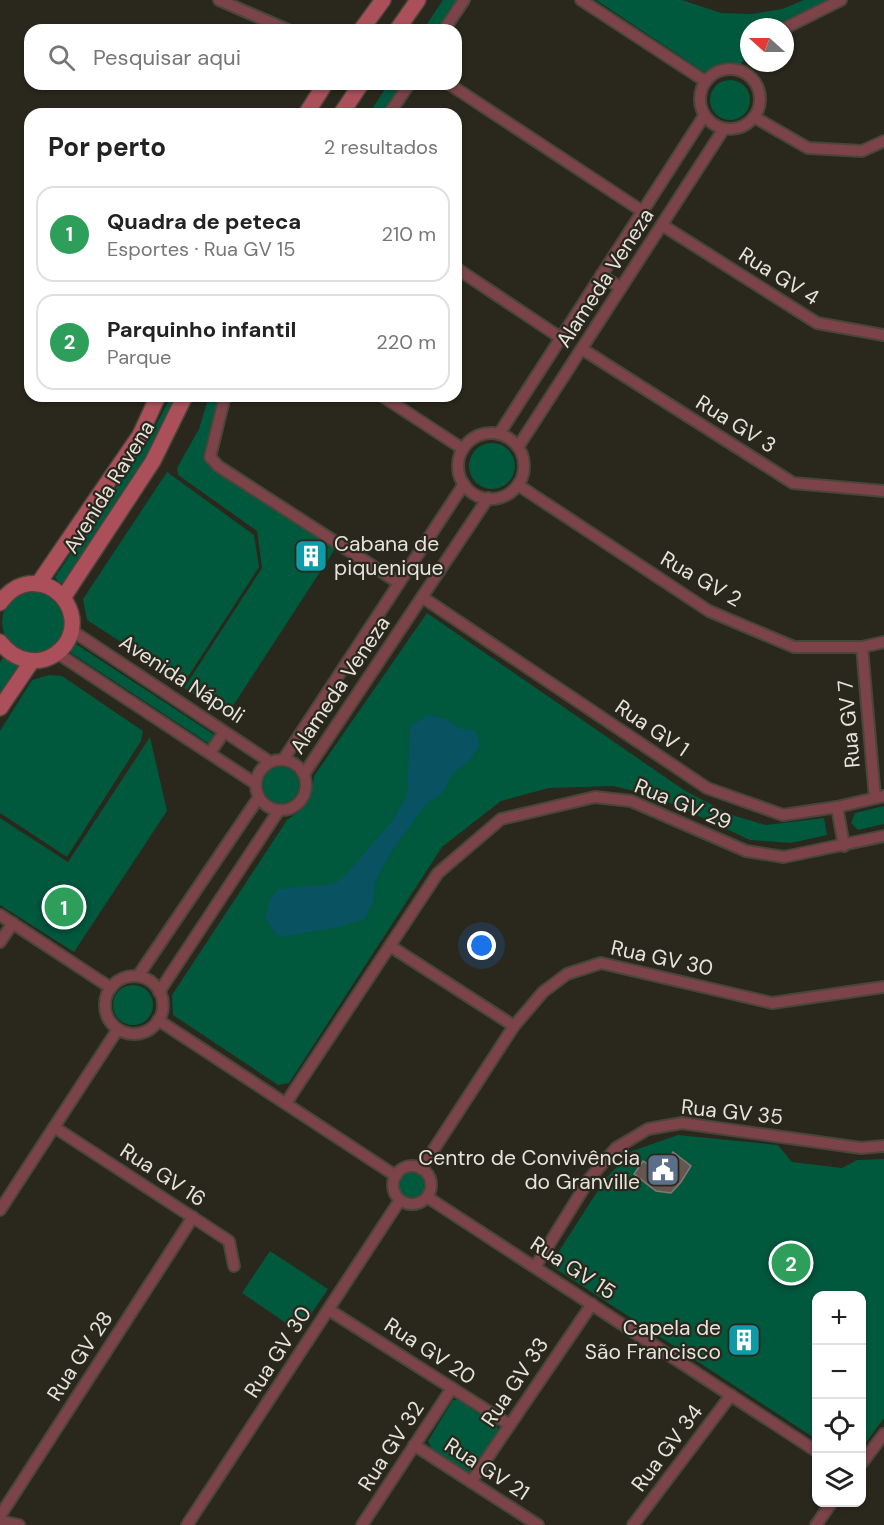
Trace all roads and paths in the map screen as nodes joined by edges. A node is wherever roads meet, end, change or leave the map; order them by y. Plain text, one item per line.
1 (219, 0) edge
2 (383, 0) edge
3 (417, 0) edge
4 (464, 0) edge
5 (581, 0) edge
6 (841, 0) edge
7 (274, 24) edge
8 (365, 24) edge
9 (401, 24) edge
10 (448, 24) edge
11 (794, 24) edge
12 (740, 68) edge
13 (748, 72) edge
14 (705, 81) junction
15 (320, 90) edge
16 (357, 90) edge
17 (405, 90) edge
18 (457, 90) edge
19 (310, 108) edge
20 (345, 108) edge
21 (393, 108) edge
22 (704, 116) junction
23 (754, 117) junction
24 (723, 130) junction
25 (884, 141) edge
26 (642, 211) junction
27 (662, 225) junction
28 (462, 272) edge
29 (601, 275) junction
30 (621, 288) junction
31 (884, 335) edge
32 (561, 338) junction
33 (582, 349) junction
34 (155, 402) edge
35 (182, 402) edge
36 (224, 402) edge
37 (391, 402) edge
38 (499, 434) junction
39 (519, 447) junction
40 (463, 449) junction
41 (464, 484) junction
42 (518, 485) junction
43 (884, 491) edge
44 (488, 498) junction
45 (399, 583) junction
46 (38, 584) junction
47 (3, 595) edge
48 (422, 597) junction
49 (63, 598) junction
50 (71, 630) junction
51 (0, 642) edge
52 (884, 642) edge
53 (862, 647) junction
54 (57, 653) junction
55 (32, 661) junction
56 (0, 708) edge
57 (224, 732) junction
58 (210, 753) junction
59 (283, 760) junction
60 (270, 762) junction
61 (304, 774) junction
62 (256, 784) junction
63 (259, 797) junction
64 (879, 797) edge
65 (837, 807) junction
66 (279, 810) junction
67 (884, 836) edge
68 (844, 846) junction
69 (0, 915) edge
70 (13, 923) junction
71 (0, 942) edge
72 (390, 946) junction
73 (138, 976) junction
74 (884, 987) edge
75 (111, 988) junction
76 (159, 992) junction
77 (158, 1020) junction
78 (514, 1026) junction
79 (118, 1029) junction
80 (286, 1103) junction
81 (54, 1127) junction
82 (884, 1146) edge
83 (421, 1168) junction
84 (396, 1176) junction
85 (428, 1197) junction
86 (400, 1200) junction
87 (0, 1210) edge
88 (193, 1217) junction
89 (234, 1266) dead end
90 (535, 1267) junction
91 (592, 1304) junction
92 (329, 1310) junction
93 (452, 1388) junction
94 (731, 1395) junction
95 (510, 1425) junction
96 (884, 1434) edge
97 (414, 1445) junction
98 (812, 1448) edge
99 (866, 1457) edge
100 (471, 1482) junction
101 (829, 1507) edge
102 (0, 1516) edge
103 (0, 1521) edge
104 (19, 1525) edge
105 (187, 1525) edge
106 (362, 1525) edge
107 (538, 1525) edge
108 (633, 1525) edge
109 (816, 1525) edge

1 - 7 street
2 - 8 street
3 - 9 street
4 - 10 street
5 - 14 street
6 - 11 street
12 - 14 street
13 - 23 street
14 - 22 street
15 - 19 street
16 - 20 street
17 - 21 street
18 - 26 street
22 - 24 street
22 - 26 street, Alameda Veneza
23 - 24 street
23 - 25 street
24 - 27 street, Alameda Veneza
26 - 29 street, Alameda Veneza
27 - 30 street, Alameda Veneza
27 - 31 street, Rua GV 4
28 - 32 street
29 - 30 street
29 - 32 street, Alameda Veneza
30 - 33 street, Alameda Veneza
32 - 38 street, Alameda Veneza
33 - 39 street, Alameda Veneza
33 - 43 street, Rua GV 3
34 - 46 street, Avenida Ravena
35 - 49 street, Avenida Ravena
36 - 45 street
37 - 40 street
38 - 39 street
38 - 40 street
39 - 42 street
40 - 41 street
41 - 44 street
41 - 45 street, Alameda Veneza
42 - 44 street
42 - 53 street, Rua GV 2
44 - 48 street, Alameda Veneza
45 - 59 street, Alameda Veneza
46 - 47 street
46 - 49 street
48 - 61 street, Alameda Veneza
48 - 65 street, Rua GV 1
49 - 50 street
50 - 54 street
50 - 57 street, Avenida Nápoli
51 - 55 street
52 - 53 street, Rua GV 2
53 - 64 street, Rua GV 7
54 - 55 street
54 - 58 street
55 - 56 street
57 - 58 street
57 - 60 street, Avenida Nápoli
58 - 62 street
59 - 60 street
59 - 61 street
60 - 62 street
61 - 66 street
62 - 63 street
63 - 66 street
63 - 73 street
64 - 65 street, Rua GV 1
65 - 68 street
66 - 76 street
67 - 68 street, Rua GV 29
68 - 72 street, Rua GV 29
69 - 70 street
70 - 71 street
70 - 75 street
72 - 78 street
72 - 80 street, Rua GV 29
73 - 75 street
73 - 76 street
74 - 78 street, Rua GV 30
75 - 79 street
76 - 77 street
77 - 79 street
77 - 80 street
78 - 83 street, Rua GV 30
79 - 81 street
80 - 84 street
81 - 87 street
81 - 88 street, Rua GV 16
82 - 90 street, Rua GV 35
83 - 84 street
83 - 85 street
84 - 86 street
85 - 86 street
85 - 90 street, Rua GV 15
86 - 92 street, Rua GV 30
88 - 89 street, Rua GV 16
88 - 102 street, Rua GV 28
90 - 91 street, Rua GV 15
91 - 94 street, Rua GV 15
91 - 95 street, Rua GV 33
92 - 93 street, Rua GV 20
92 - 105 street, Rua GV 30
93 - 95 street, Rua GV 20
93 - 97 street, Rua GV 32
94 - 98 street, Rua GV 15
94 - 108 street, Rua GV 34
95 - 100 street, Rua GV 33
96 - 99 street
97 - 100 street, Rua GV 21
97 - 106 street, Rua GV 32
100 - 107 street, Rua GV 21
101 - 109 street
103 - 104 street

